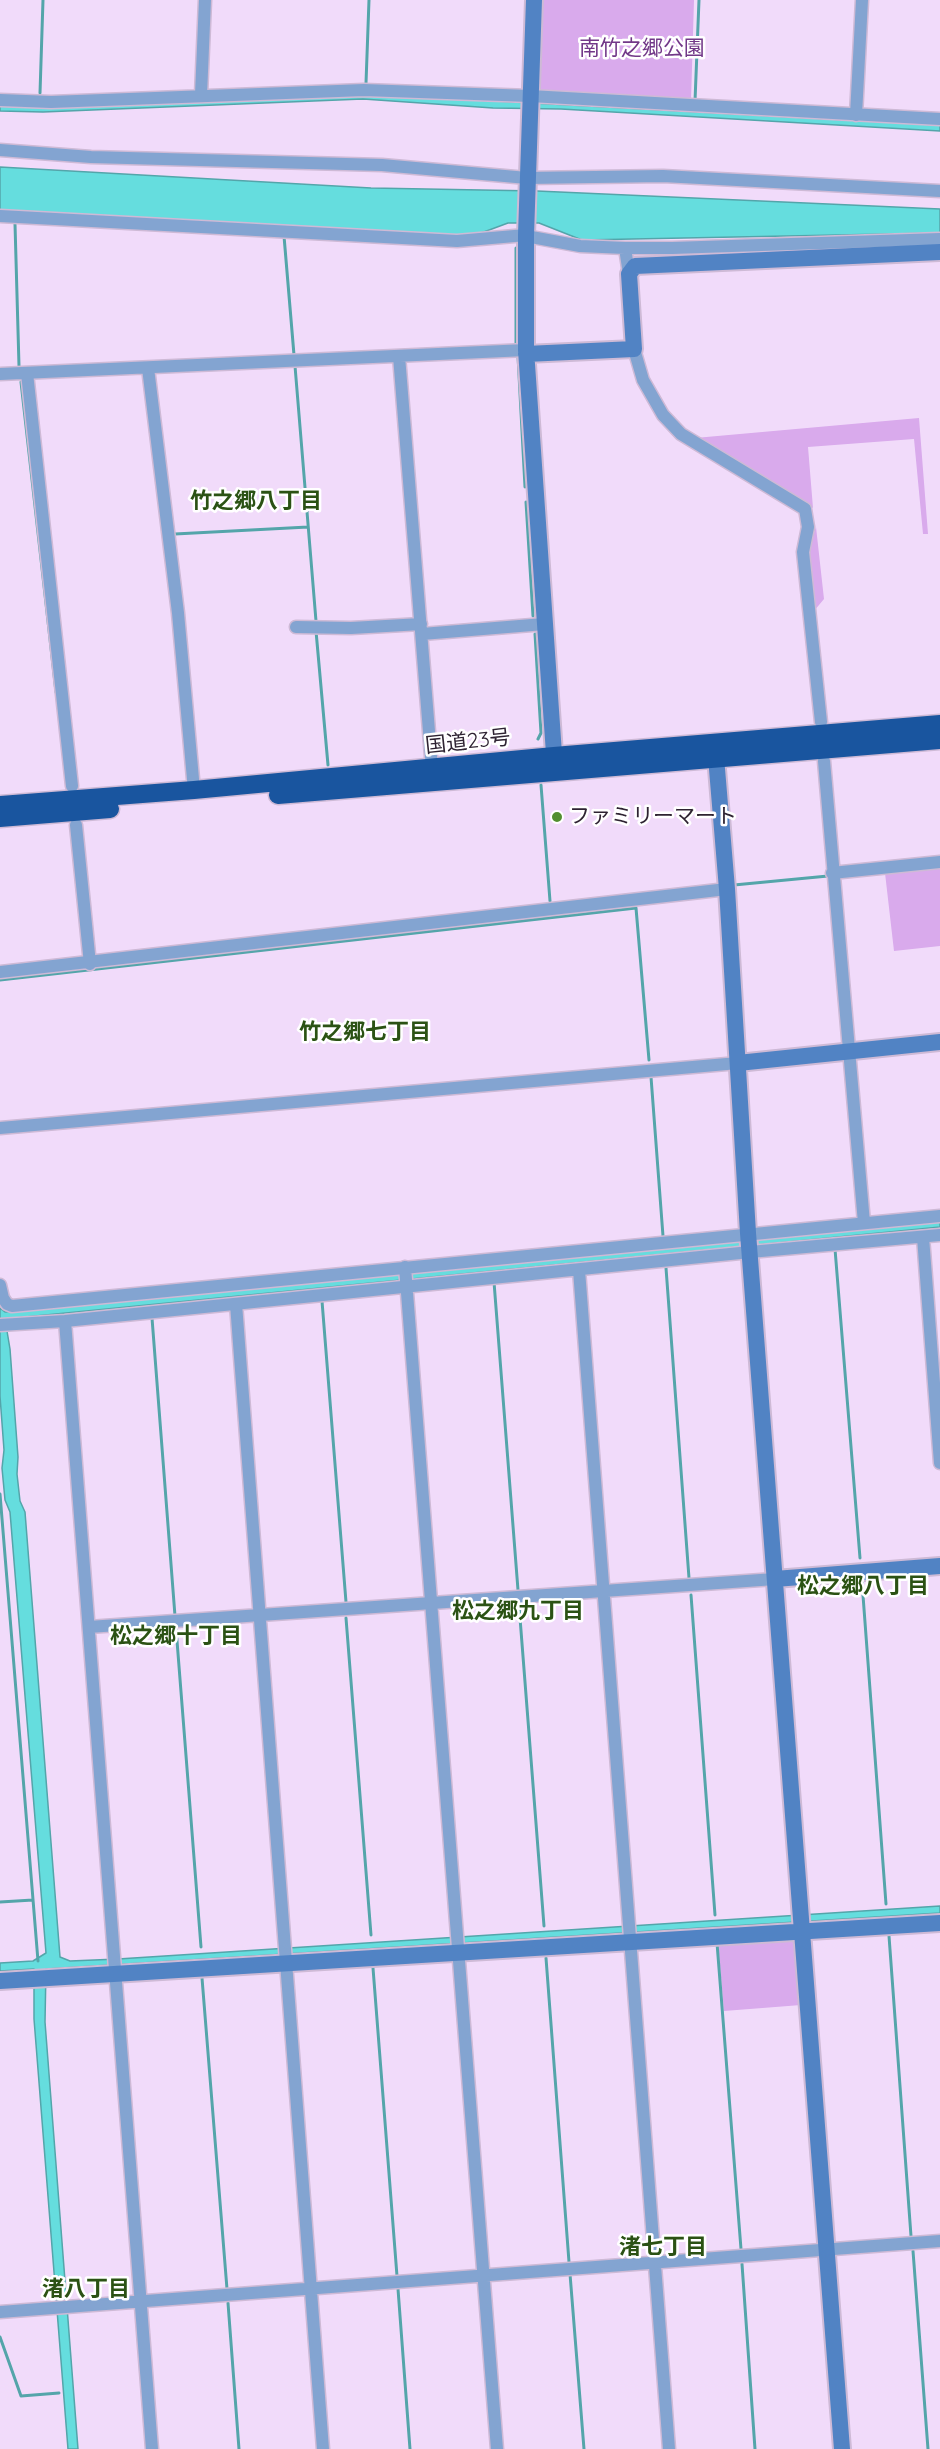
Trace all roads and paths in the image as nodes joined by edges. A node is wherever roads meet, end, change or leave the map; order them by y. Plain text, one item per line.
1 (205, 0) edge
2 (534, 0) edge
3 (862, 0) edge
4 (201, 95) junction
5 (0, 100) edge
6 (530, 104) junction
7 (856, 115) junction
8 (940, 119) edge
9 (0, 150) edge
10 (527, 183) junction
11 (940, 191) edge
12 (0, 216) edge
13 (526, 233) junction
14 (940, 239) edge
15 (625, 248) junction
16 (940, 252) edge
17 (629, 274) junction
18 (634, 349) junction
19 (526, 352) junction
20 (399, 356) junction
21 (148, 368) junction
22 (27, 373) junction
23 (0, 374) edge
24 (544, 624) junction
25 (297, 627) dead end
26 (421, 629) junction
27 (821, 722) dead end
28 (940, 724) edge
29 (940, 740) edge
30 (716, 752) junction
31 (824, 761) dead end
32 (555, 764) junction
33 (432, 769) junction
34 (72, 786) dead end
35 (194, 790) junction
36 (0, 805) edge
37 (0, 818) edge
38 (76, 825) dead end
39 (940, 862) edge
40 (832, 873) junction
41 (727, 889) junction
42 (90, 964) junction
43 (0, 972) edge
44 (940, 1042) edge
45 (849, 1051) junction
46 (738, 1063) junction
47 (0, 1128) edge
48 (940, 1216) edge
49 (864, 1223) junction
50 (748, 1233) junction
51 (940, 1235) edge
52 (923, 1237) junction
53 (750, 1252) junction
54 (405, 1267) junction
55 (579, 1270) junction
56 (0, 1285) edge
57 (407, 1286) junction
58 (236, 1304) junction
59 (12, 1307) junction
60 (65, 1321) junction
61 (8, 1324) edge
62 (940, 1463) edge
63 (940, 1566) edge
64 (775, 1580) junction
65 (605, 1591) junction
66 (432, 1604) junction
67 (260, 1616) junction
68 (89, 1627) junction
69 (802, 1923) junction
70 (940, 1923) edge
71 (631, 1934) junction
72 (457, 1944) junction
73 (286, 1955) junction
74 (115, 1966) junction
75 (0, 1981) edge
76 (940, 2241) edge
77 (827, 2249) junction
78 (654, 2262) junction
79 (483, 2276) junction
80 (311, 2289) junction
81 (141, 2303) junction
82 (0, 2312) edge
83 (152, 2449) edge
84 (324, 2449) edge
85 (497, 2449) edge
86 (669, 2449) edge
87 (842, 2449) edge

1 - 4 street
2 - 6 street
3 - 7 street
4 - 5 street
4 - 6 street
6 - 7 street
6 - 10 street
7 - 8 street
9 - 10 street
10 - 11 street
10 - 13 street
12 - 13 street
13 - 15 street
13 - 19 street
14 - 15 street
15 - 17 street
16 - 17 street
17 - 18 street
18 - 19 street
18 - 27 street
19 - 20 street
19 - 24 street
20 - 21 street
20 - 26 street
21 - 22 street
21 - 35 street
22 - 23 street
22 - 34 street
24 - 26 street
24 - 32 street
25 - 26 street
26 - 33 street
28 - 30 highway, 国道23号
29 - 30 highway, 国道23号
30 - 32 highway, 国道23号
30 - 41 street
31 - 40 street
32 - 33 highway, 国道23号
32 - 37 highway, 国道23号
33 - 35 highway, 国道23号
35 - 36 highway, 国道23号
38 - 42 street
39 - 40 street
40 - 45 street
41 - 42 street
41 - 46 street
42 - 43 street
44 - 45 street
45 - 46 street
45 - 49 street
46 - 47 street
46 - 50 street
48 - 49 street
49 - 50 street
50 - 53 street
50 - 54 street
51 - 52 street
52 - 53 street
52 - 62 street
53 - 55 street
53 - 64 street
54 - 57 street
54 - 59 street
55 - 57 street
55 - 65 street
56 - 59 street
57 - 58 street
57 - 66 street
58 - 60 street
58 - 67 street
59 - 61 street
60 - 61 street
60 - 68 street
63 - 64 street
64 - 65 street
64 - 69 street
65 - 66 street
65 - 71 street
66 - 67 street
66 - 72 street
67 - 68 street
67 - 73 street
68 - 74 street
69 - 70 street
69 - 71 street
69 - 77 street
71 - 72 street
71 - 78 street
72 - 73 street
72 - 79 street
73 - 74 street
73 - 80 street
74 - 75 street
74 - 81 street
76 - 77 street
77 - 78 street
77 - 87 street
78 - 79 street
78 - 86 street
79 - 80 street
79 - 85 street
80 - 81 street
80 - 84 street
81 - 82 street
81 - 83 street

